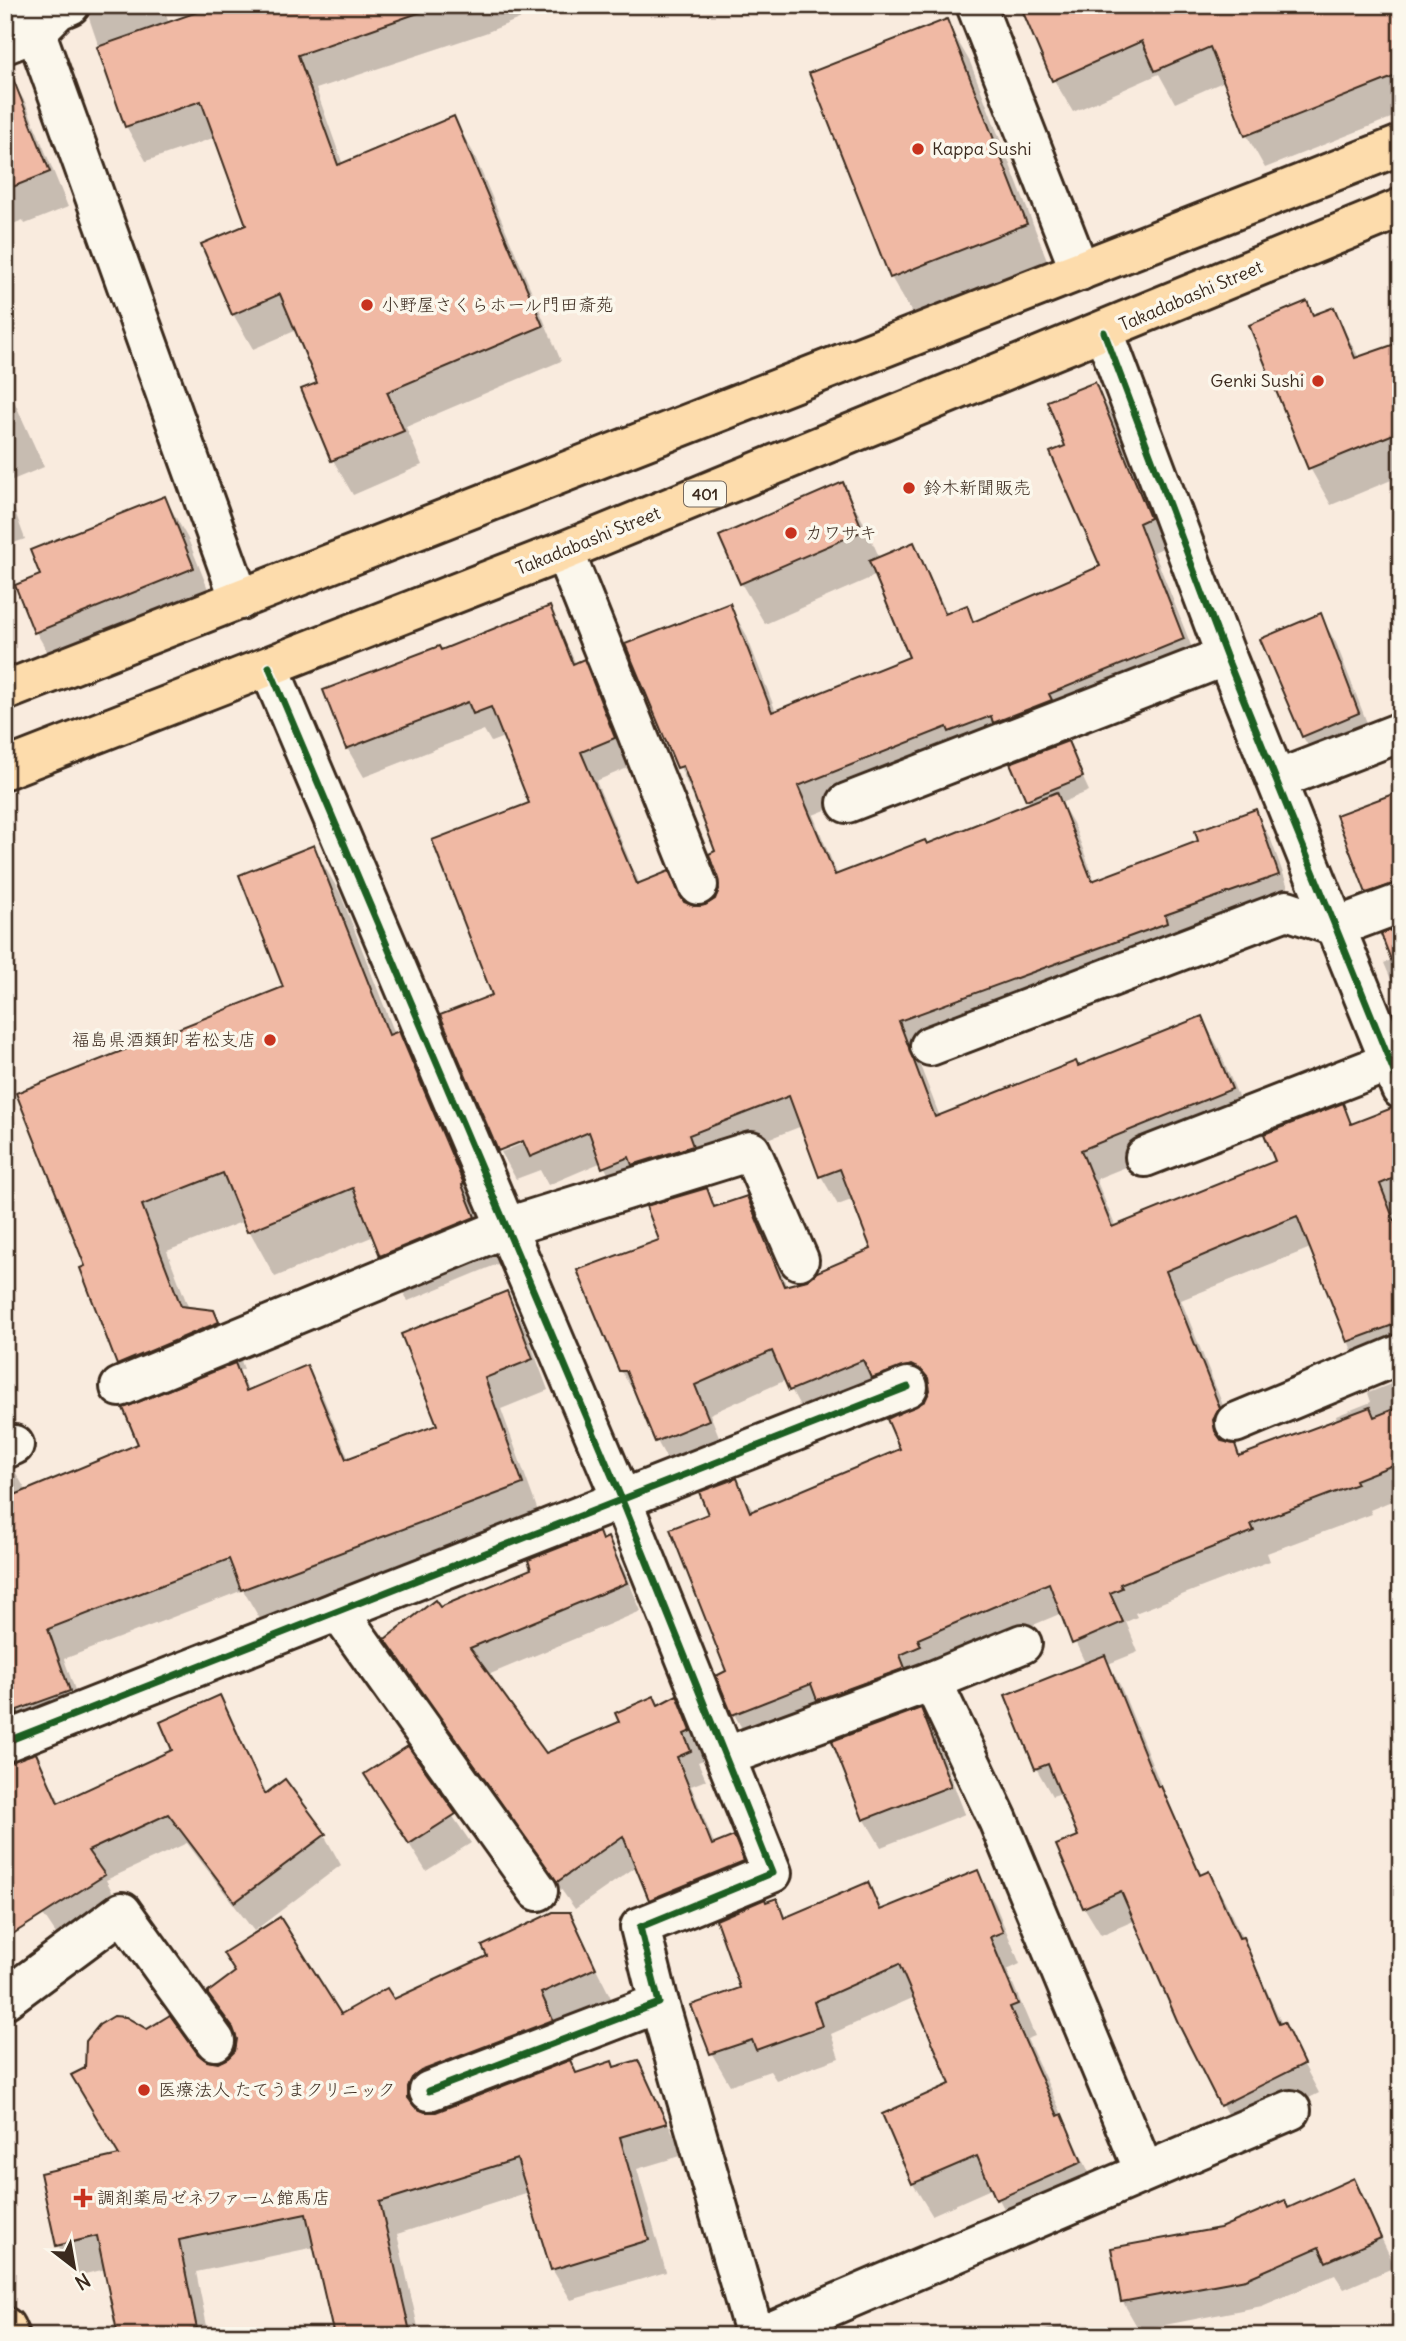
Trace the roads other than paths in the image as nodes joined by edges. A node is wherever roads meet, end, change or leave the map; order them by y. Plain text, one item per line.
1 (70, 5) edge
2 (976, 5) edge
3 (22, 27) edge
4 (1401, 145) edge
5 (1401, 208) edge
6 (1080, 271) junction
7 (1104, 332) junction
8 (564, 551) junction
9 (240, 600) junction
10 (1226, 656) junction
11 (269, 667) junction
12 (5, 691) edge
13 (1401, 732) edge
14 (5, 769) edge
15 (1276, 780) junction
16 (847, 803) dead end
17 (698, 885) dead end
18 (1401, 903) edge
19 (1337, 927) junction
20 (930, 1046) dead end
21 (1395, 1076) edge
22 (1145, 1157) dead end
23 (507, 1227) junction
24 (799, 1260) dead end
25 (1401, 1354) edge
26 (120, 1387) dead end
27 (908, 1387) dead end
28 (1236, 1423) dead end
29 (622, 1500) junction
30 (338, 1611) junction
31 (1022, 1644) dead end
32 (932, 1681) junction
33 (5, 1742) edge
34 (727, 1756) junction
35 (538, 1891) dead end
36 (5, 1999) edge
37 (659, 2003) junction
38 (215, 2041) dead end
39 (429, 2091) dead end
40 (1291, 2110) dead end
41 (1144, 2171) junction
42 (5, 2327) edge
43 (9, 2336) edge
44 (755, 2336) edge
45 (761, 2336) edge

1 - 3 street
2 - 6 street
3 - 9 street
4 - 6 highway
5 - 7 highway, Takadabashi Street / 401
6 - 9 highway
7 - 8 highway, Takadabashi Street / 401
7 - 10 street
8 - 11 highway, Takadabashi Street / 401
8 - 17 street
9 - 12 highway
10 - 15 street
10 - 16 street
11 - 14 highway, Takadabashi Street / 401
11 - 23 street
13 - 15 street
15 - 19 street
18 - 19 street
19 - 20 street
19 - 21 street
21 - 22 street
23 - 24 street
23 - 26 street
23 - 29 street
25 - 28 street
27 - 29 street
29 - 30 street
29 - 34 street
30 - 33 street
30 - 35 street
31 - 32 street
32 - 34 street
32 - 41 street
34 - 37 street
36 - 38 street
37 - 39 street
37 - 44 street
40 - 41 street
41 - 45 street
42 - 43 highway

